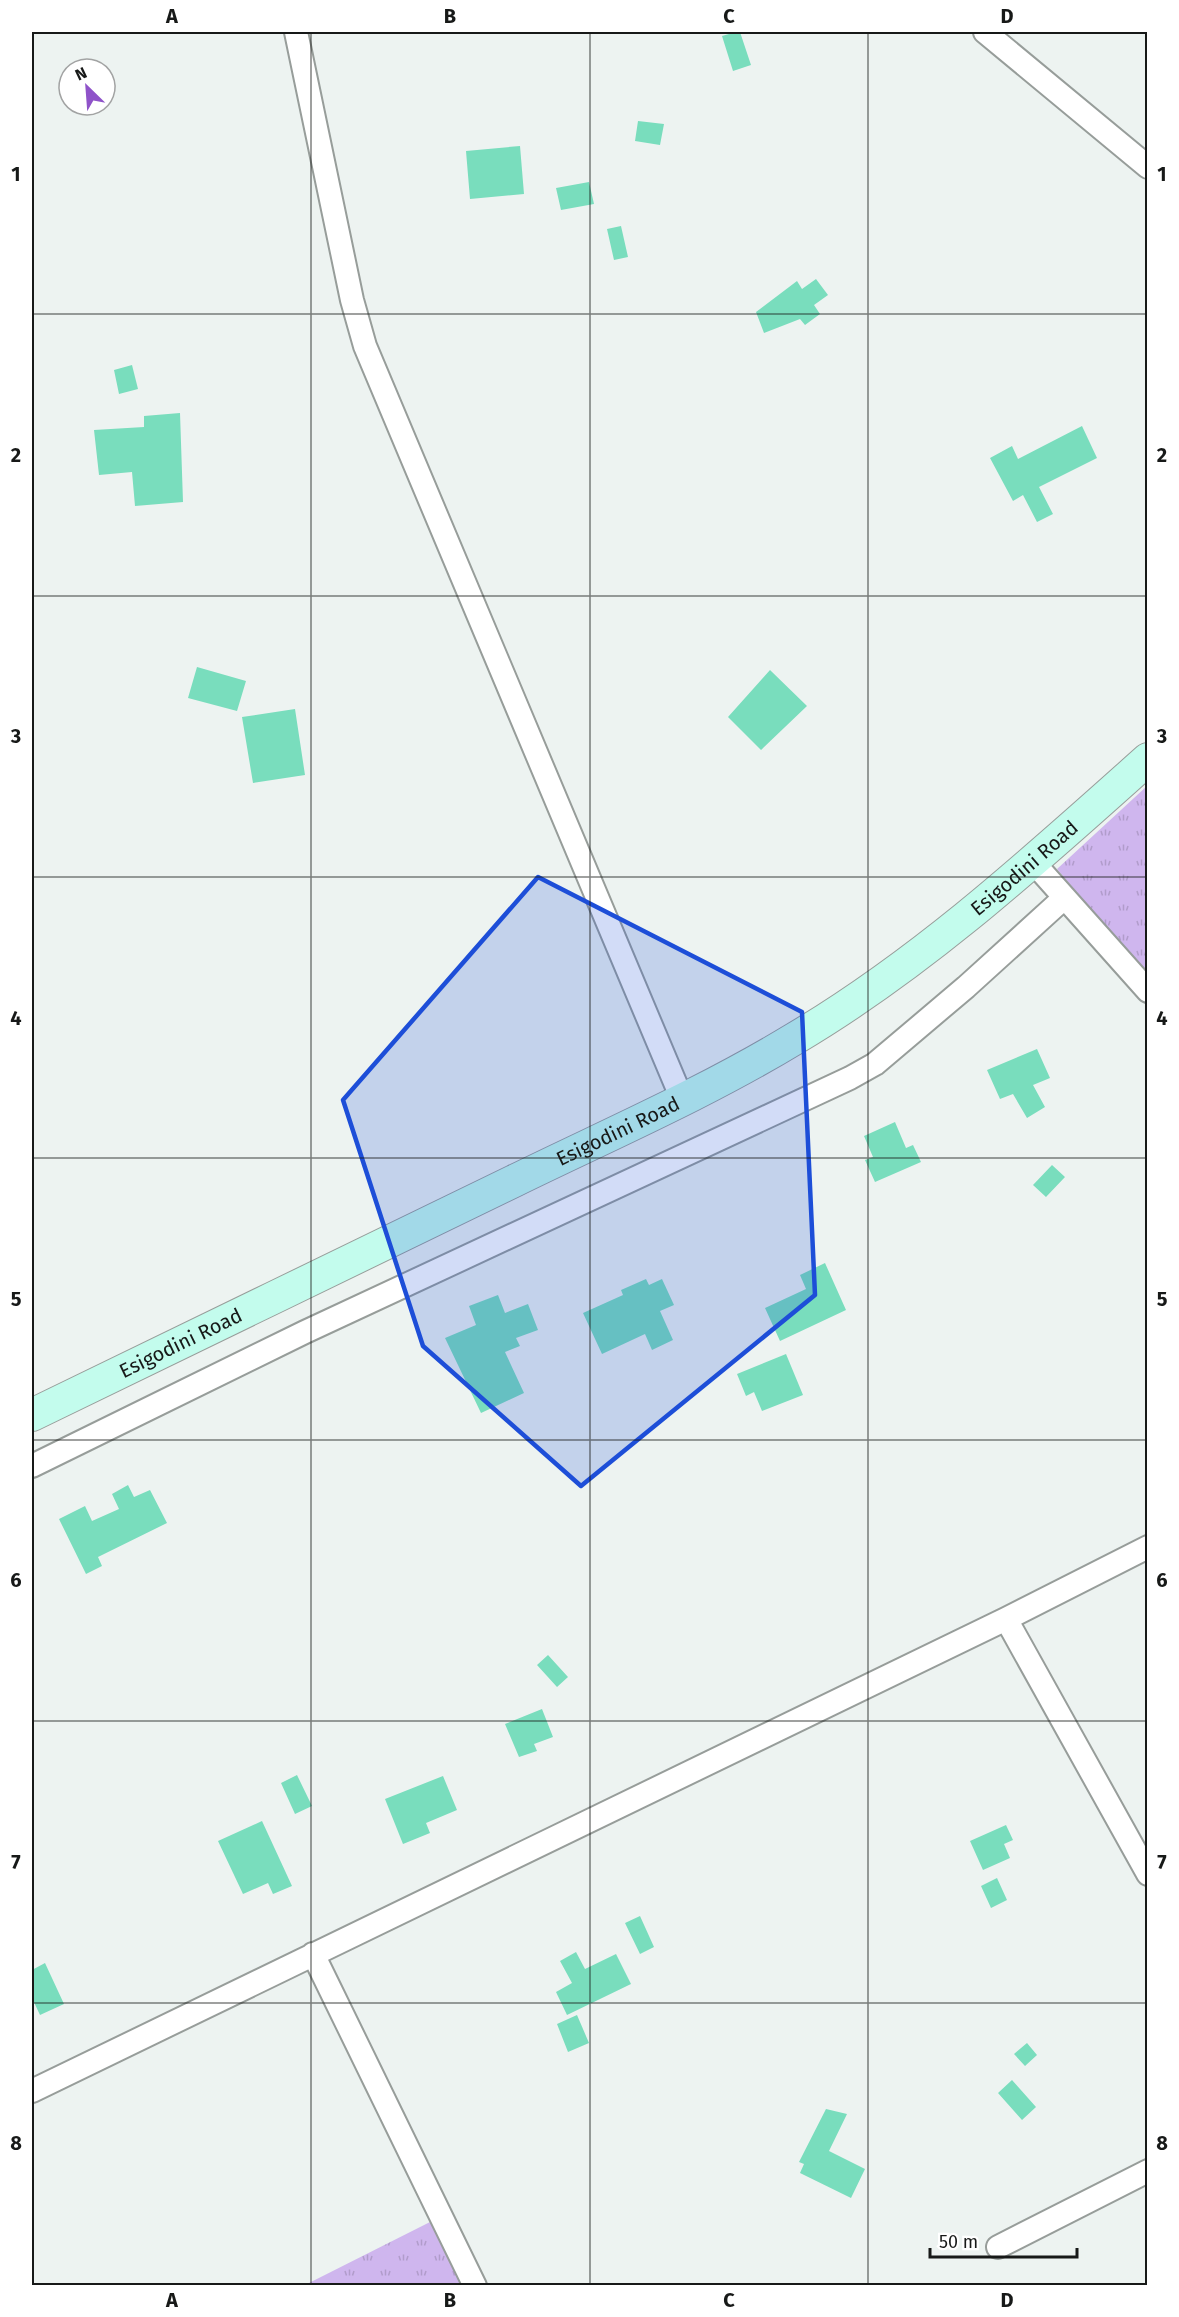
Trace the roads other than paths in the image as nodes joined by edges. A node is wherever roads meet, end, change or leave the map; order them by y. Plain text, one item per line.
1 (296, 32) edge
2 (985, 32) edge
3 (1148, 167) edge
4 (1148, 759) edge
5 (1033, 862) junction
6 (1064, 898) junction
7 (1148, 992) edge
8 (682, 1099) junction
9 (32, 1415) edge
10 (32, 1466) edge
11 (1148, 1547) edge
12 (1005, 1619) junction
13 (1148, 1874) edge
14 (313, 1954) junction
15 (32, 2091) edge
16 (1148, 2171) edge
17 (998, 2247) dead end
18 (475, 2286) edge

1 - 8 street
2 - 3 street
4 - 5 main road, Esigodini Road
5 - 6 street
5 - 8 main road, Esigodini Road
6 - 7 street
6 - 10 street
8 - 9 main road, Esigodini Road
11 - 12 street
12 - 13 street
12 - 14 street
14 - 15 street
14 - 18 street
16 - 17 street

